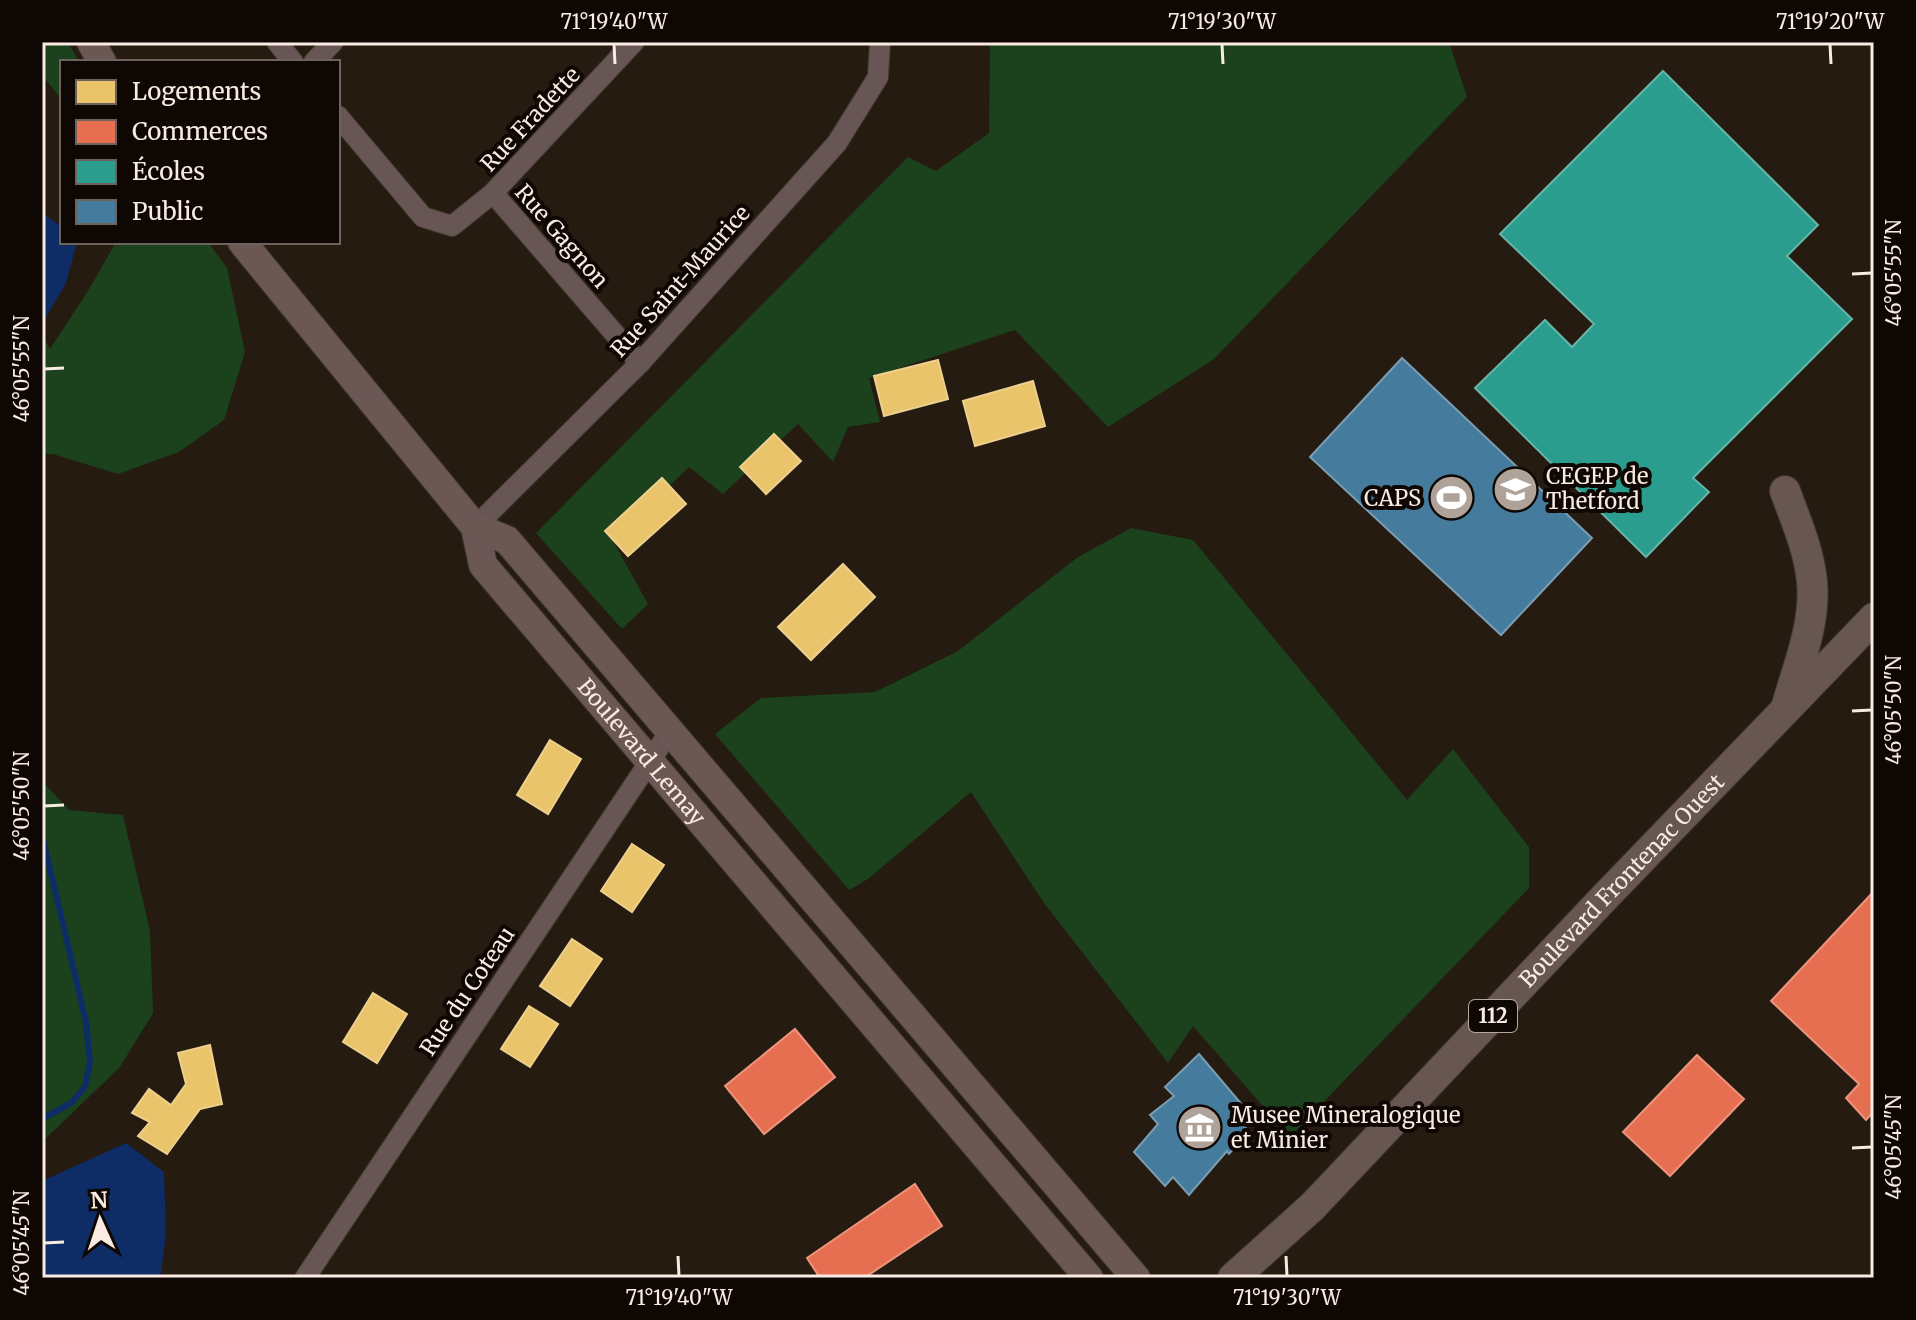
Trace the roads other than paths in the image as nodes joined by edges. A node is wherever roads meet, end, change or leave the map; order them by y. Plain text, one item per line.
1 (91, 42) edge
2 (277, 42) edge
3 (333, 42) edge
4 (634, 42) edge
5 (880, 42) edge
6 (101, 60) edge
7 (291, 60) edge
8 (316, 60) edge
9 (340, 118) edge
10 (493, 193) junction
11 (244, 244) edge
12 (640, 363) junction
13 (1785, 491) dead end
14 (475, 527) junction
15 (1874, 618) edge
16 (1785, 710) junction
17 (670, 731) junction
18 (649, 761) junction
19 (849, 941) junction
20 (825, 967) junction
21 (1045, 1172) junction
22 (1021, 1198) junction
23 (305, 1278) edge
24 (1089, 1278) edge
25 (1136, 1278) edge
26 (1233, 1278) edge

1 - 6 street
2 - 7 street
3 - 8 street
4 - 10 street, Rue Fradette
5 - 12 street, Rue Saint-Maurice
9 - 10 street, Rue Gagnon
10 - 12 street, Rue Gagnon
11 - 14 street, Boulevard Lemay
12 - 14 street, Rue Saint-Maurice
13 - 16 main road
14 - 17 street, Boulevard Lemay
14 - 18 street, Boulevard Lemay
15 - 16 main road, Boulevard Frontenac Ouest / 112
16 - 26 main road, Boulevard Frontenac Ouest / 112
17 - 18 street, Rue du Coteau
17 - 19 street, Boulevard Lemay
18 - 20 street, Boulevard Lemay
18 - 23 street, Rue du Coteau
19 - 20 street
19 - 21 street, Boulevard Lemay
20 - 22 street, Boulevard Lemay
21 - 22 street
21 - 25 street, Boulevard Lemay
22 - 24 street, Boulevard Lemay

